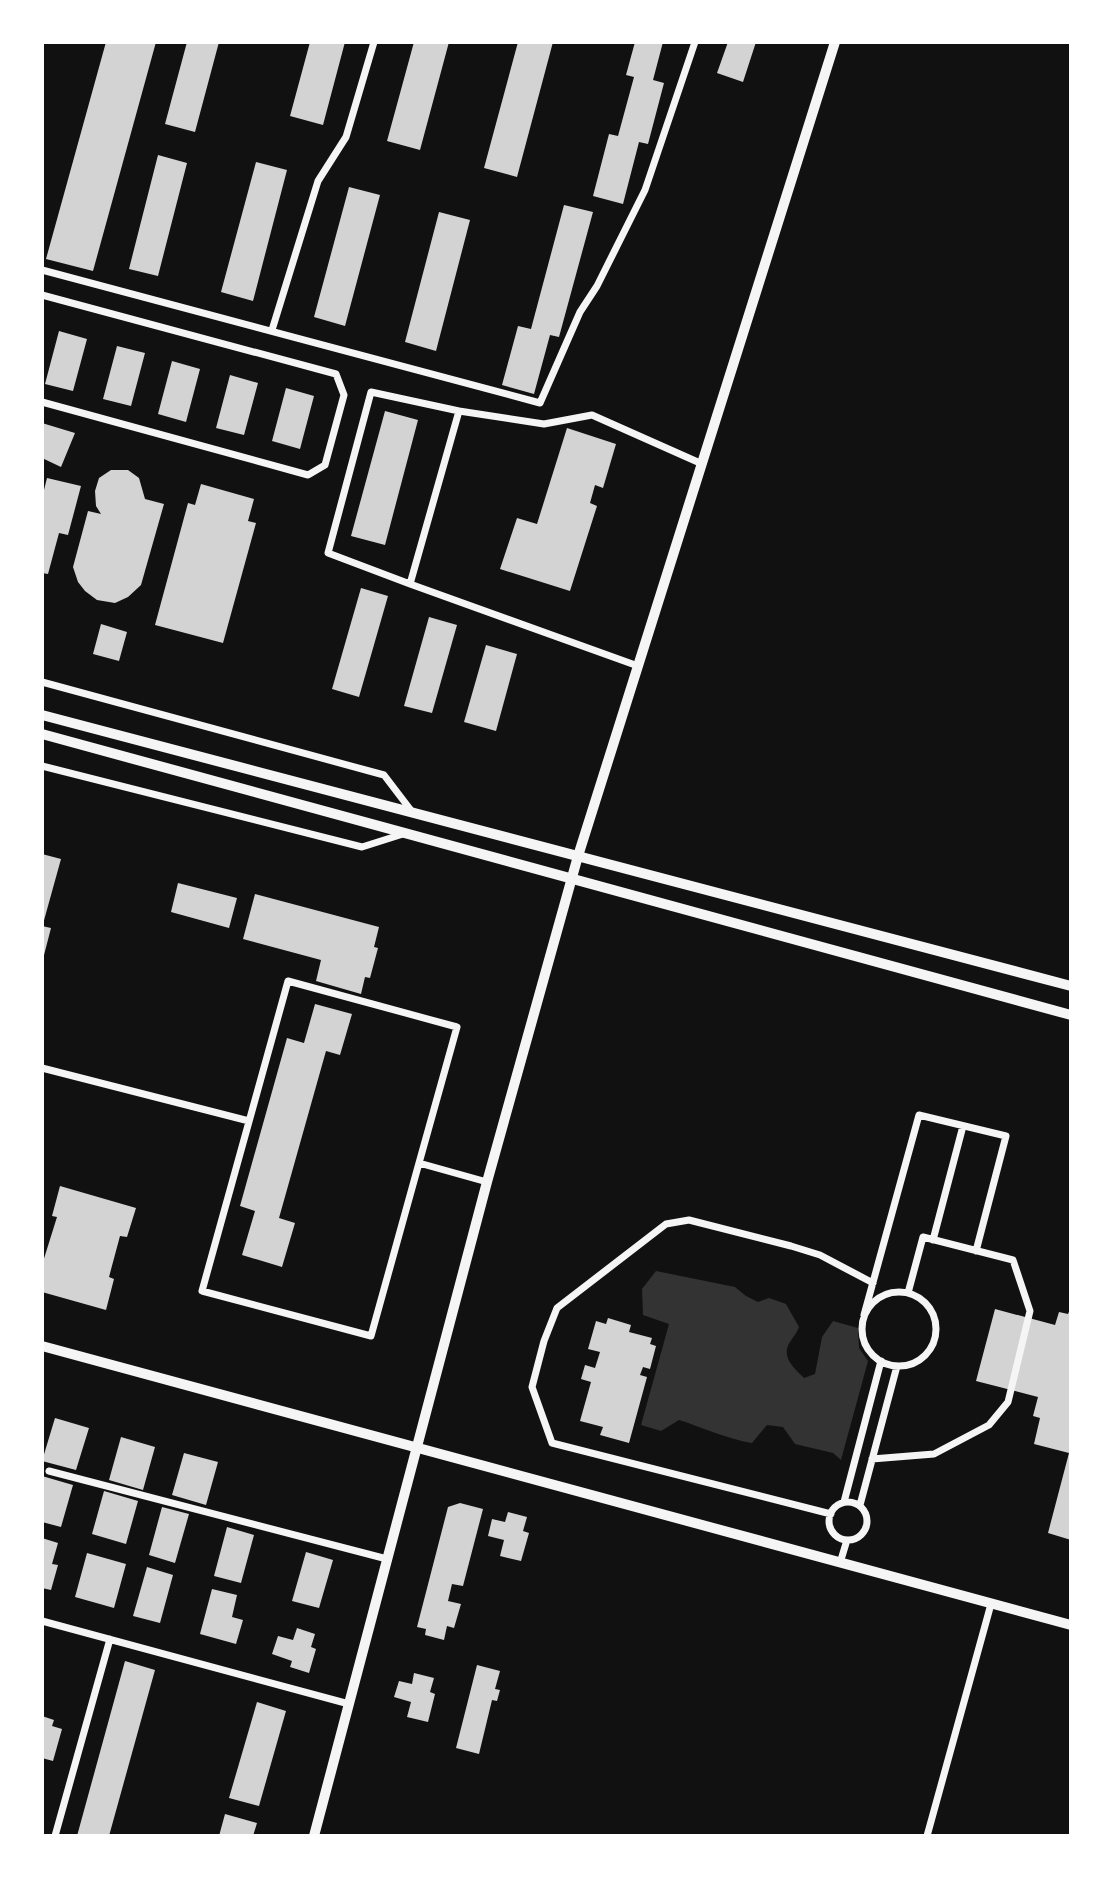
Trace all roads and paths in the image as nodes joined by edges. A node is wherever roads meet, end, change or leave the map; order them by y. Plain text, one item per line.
1 (374, 42) edge
2 (695, 42) edge
3 (835, 42) edge
4 (42, 270) edge
5 (42, 295) edge
6 (272, 330) junction
7 (42, 402) edge
8 (459, 411) junction
9 (700, 463) junction
10 (410, 584) junction
11 (638, 666) junction
12 (42, 682) edge
13 (42, 715) edge
14 (42, 734) edge
15 (42, 766) edge
16 (413, 814) junction
17 (408, 832) junction
18 (578, 856) junction
19 (573, 877) junction
20 (1071, 986) edge
21 (1071, 1015) edge
22 (42, 1068) edge
23 (249, 1121) junction
24 (963, 1126) junction
25 (419, 1163) junction
26 (487, 1182) junction
27 (933, 1240) junction
28 (976, 1251) junction
29 (873, 1283) junction
30 (908, 1293) junction
31 (864, 1315) junction
32 (42, 1346) edge
33 (881, 1361) junction
34 (897, 1366) junction
35 (416, 1449) junction
36 (872, 1459) junction
37 (49, 1471) dead end
38 (844, 1502) junction
39 (860, 1505) junction
40 (831, 1514) junction
41 (847, 1540) junction
42 (387, 1559) junction
43 (840, 1563) junction
44 (990, 1604) junction
45 (42, 1621) edge
46 (1071, 1625) edge
47 (110, 1639) junction
48 (349, 1704) junction
49 (55, 1836) edge
50 (314, 1836) edge
51 (927, 1836) edge

1 - 6 street
2 - 6 street
3 - 9 street
4 - 6 street
5 - 7 street
8 - 9 street
8 - 10 street
8 - 10 street
9 - 11 street
10 - 11 street
11 - 18 street
12 - 16 street
13 - 16 main road
14 - 17 main road
15 - 17 street
16 - 18 main road
17 - 19 main road
18 - 19 street
18 - 20 main road
19 - 21 main road
19 - 26 street
22 - 23 street
23 - 25 street
23 - 25 street
24 - 27 street
24 - 28 street
24 - 29 street
25 - 26 street
26 - 35 street
27 - 28 street
27 - 30 street
28 - 36 street
29 - 31 street
29 - 40 street
30 - 31 street
30 - 34 street
31 - 33 street
32 - 35 street
33 - 34 street
33 - 38 street
34 - 36 street
35 - 42 street
35 - 43 street
36 - 39 street
37 - 42 street
38 - 39 street
38 - 40 street
39 - 41 street
40 - 41 street
41 - 43 street
42 - 48 street
43 - 44 street
44 - 46 street
44 - 51 street
45 - 47 street
47 - 48 street
47 - 49 street
48 - 50 street

